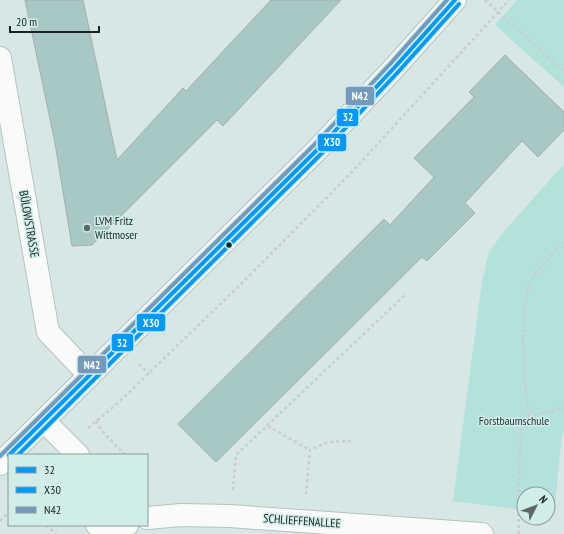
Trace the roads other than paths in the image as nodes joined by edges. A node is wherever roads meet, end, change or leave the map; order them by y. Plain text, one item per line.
1 (455, 0) edge
2 (0, 58) edge
3 (90, 375) junction
4 (44, 421) junction
5 (22, 451) edge
6 (73, 451) edge
7 (148, 518) edge
8 (98, 526) edge
9 (126, 526) edge
10 (105, 534) edge
11 (117, 534) edge
12 (482, 534) edge

1 - 3 street
2 - 3 street, BÜLOWSTRASSE
3 - 4 street
4 - 5 street
4 - 6 street
7 - 12 street, SCHLIEFFENALLEE
8 - 10 street
9 - 11 street

